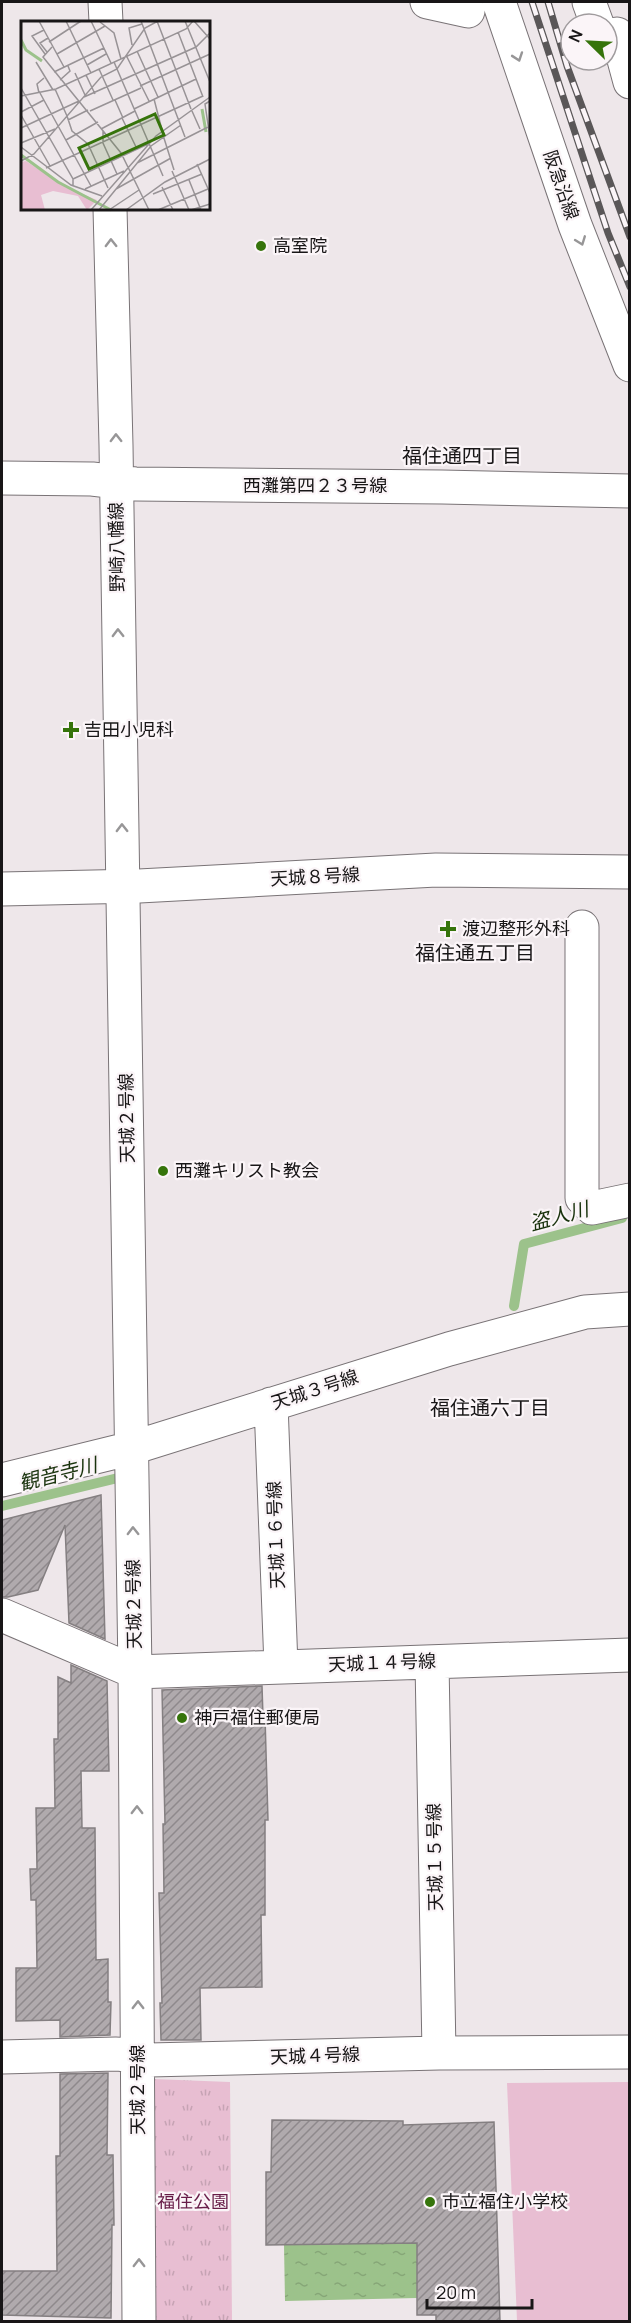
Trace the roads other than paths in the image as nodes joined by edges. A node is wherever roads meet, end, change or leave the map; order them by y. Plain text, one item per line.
1 (105, 2) edge
2 (427, 2) edge
3 (484, 6) edge
4 (106, 21) edge
5 (619, 50) edge
6 (630, 82) edge
7 (110, 210) edge
8 (630, 365) edge
9 (2, 478) edge
10 (117, 482) junction
11 (630, 491) edge
12 (630, 872) edge
13 (123, 886) junction
14 (2, 889) edge
15 (582, 927) dead end
16 (630, 1200) edge
17 (630, 1309) edge
18 (271, 1404) junction
19 (132, 1448) junction
20 (2, 1480) edge
21 (2, 1615) edge
22 (630, 1655) edge
23 (432, 1662) junction
24 (281, 1666) junction
25 (135, 1672) junction
26 (630, 2052) edge
27 (439, 2053) junction
28 (2, 2057) edge
29 (138, 2060) junction
30 (139, 2322) edge

1 - 4 street
2 - 3 street
3 -> 8 street, 阪急沿線
5 - 6 street
10 -> 7 street, 野崎八幡線
9 - 10 street, 西灘第四２３号線
10 - 11 street, 西灘第四２３号線
13 -> 10 street, 野崎八幡線
12 - 13 street, 天城８号線
13 - 14 street, 天城８号線
13 - 19 street, 天城２号線
15 - 16 street
17 - 18 street, 天城３号線
18 - 19 street, 天城３号線
18 - 24 street, 天城１６号線
19 - 20 street, 天城３号線
25 -> 19 street, 天城２号線
21 - 25 street
22 - 23 street, 天城１４号線
23 - 24 street, 天城１４号線
23 - 27 street, 天城１５号線
24 - 25 street, 天城１４号線
29 -> 25 street, 天城２号線
26 - 27 street, 天城４号線
27 - 29 street, 天城４号線
28 - 29 street, 天城４号線
30 -> 29 street, 天城２号線

